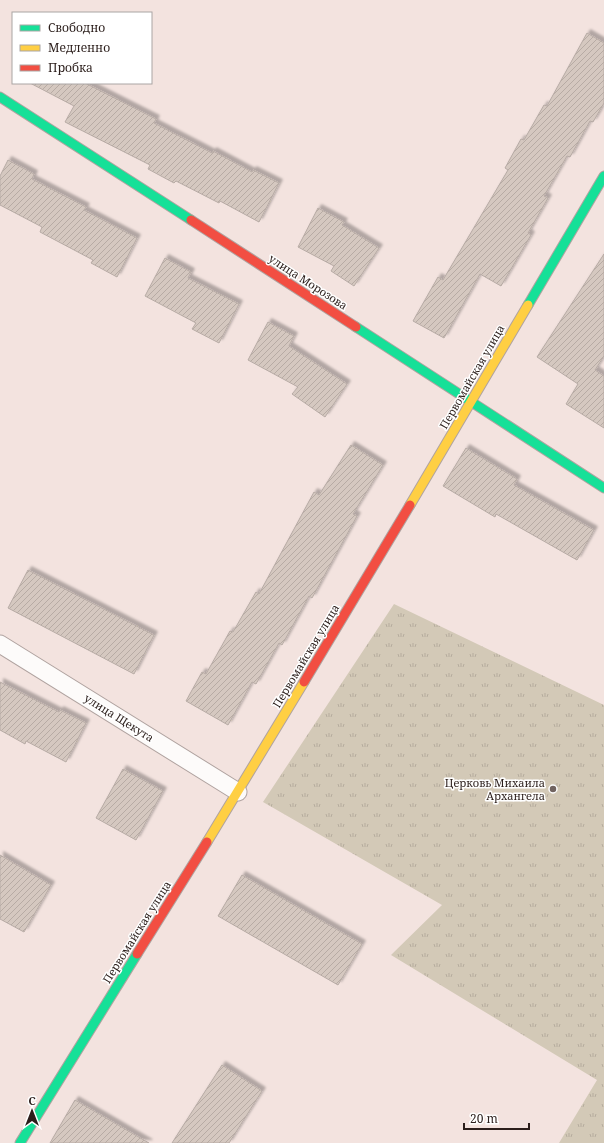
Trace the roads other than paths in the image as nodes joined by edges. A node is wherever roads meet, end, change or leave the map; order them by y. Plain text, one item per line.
1 (0, 97) edge
2 (604, 176) edge
3 (472, 402) junction
4 (604, 488) edge
5 (0, 644) edge
6 (238, 792) junction
7 (20, 1143) edge

1 - 3 street, улица Морозова
2 - 3 street, Первомайская улица
3 - 4 street, улица Морозова
3 - 6 street, Первомайская улица
5 - 6 street, улица Щекута
6 - 7 street, Первомайская улица

